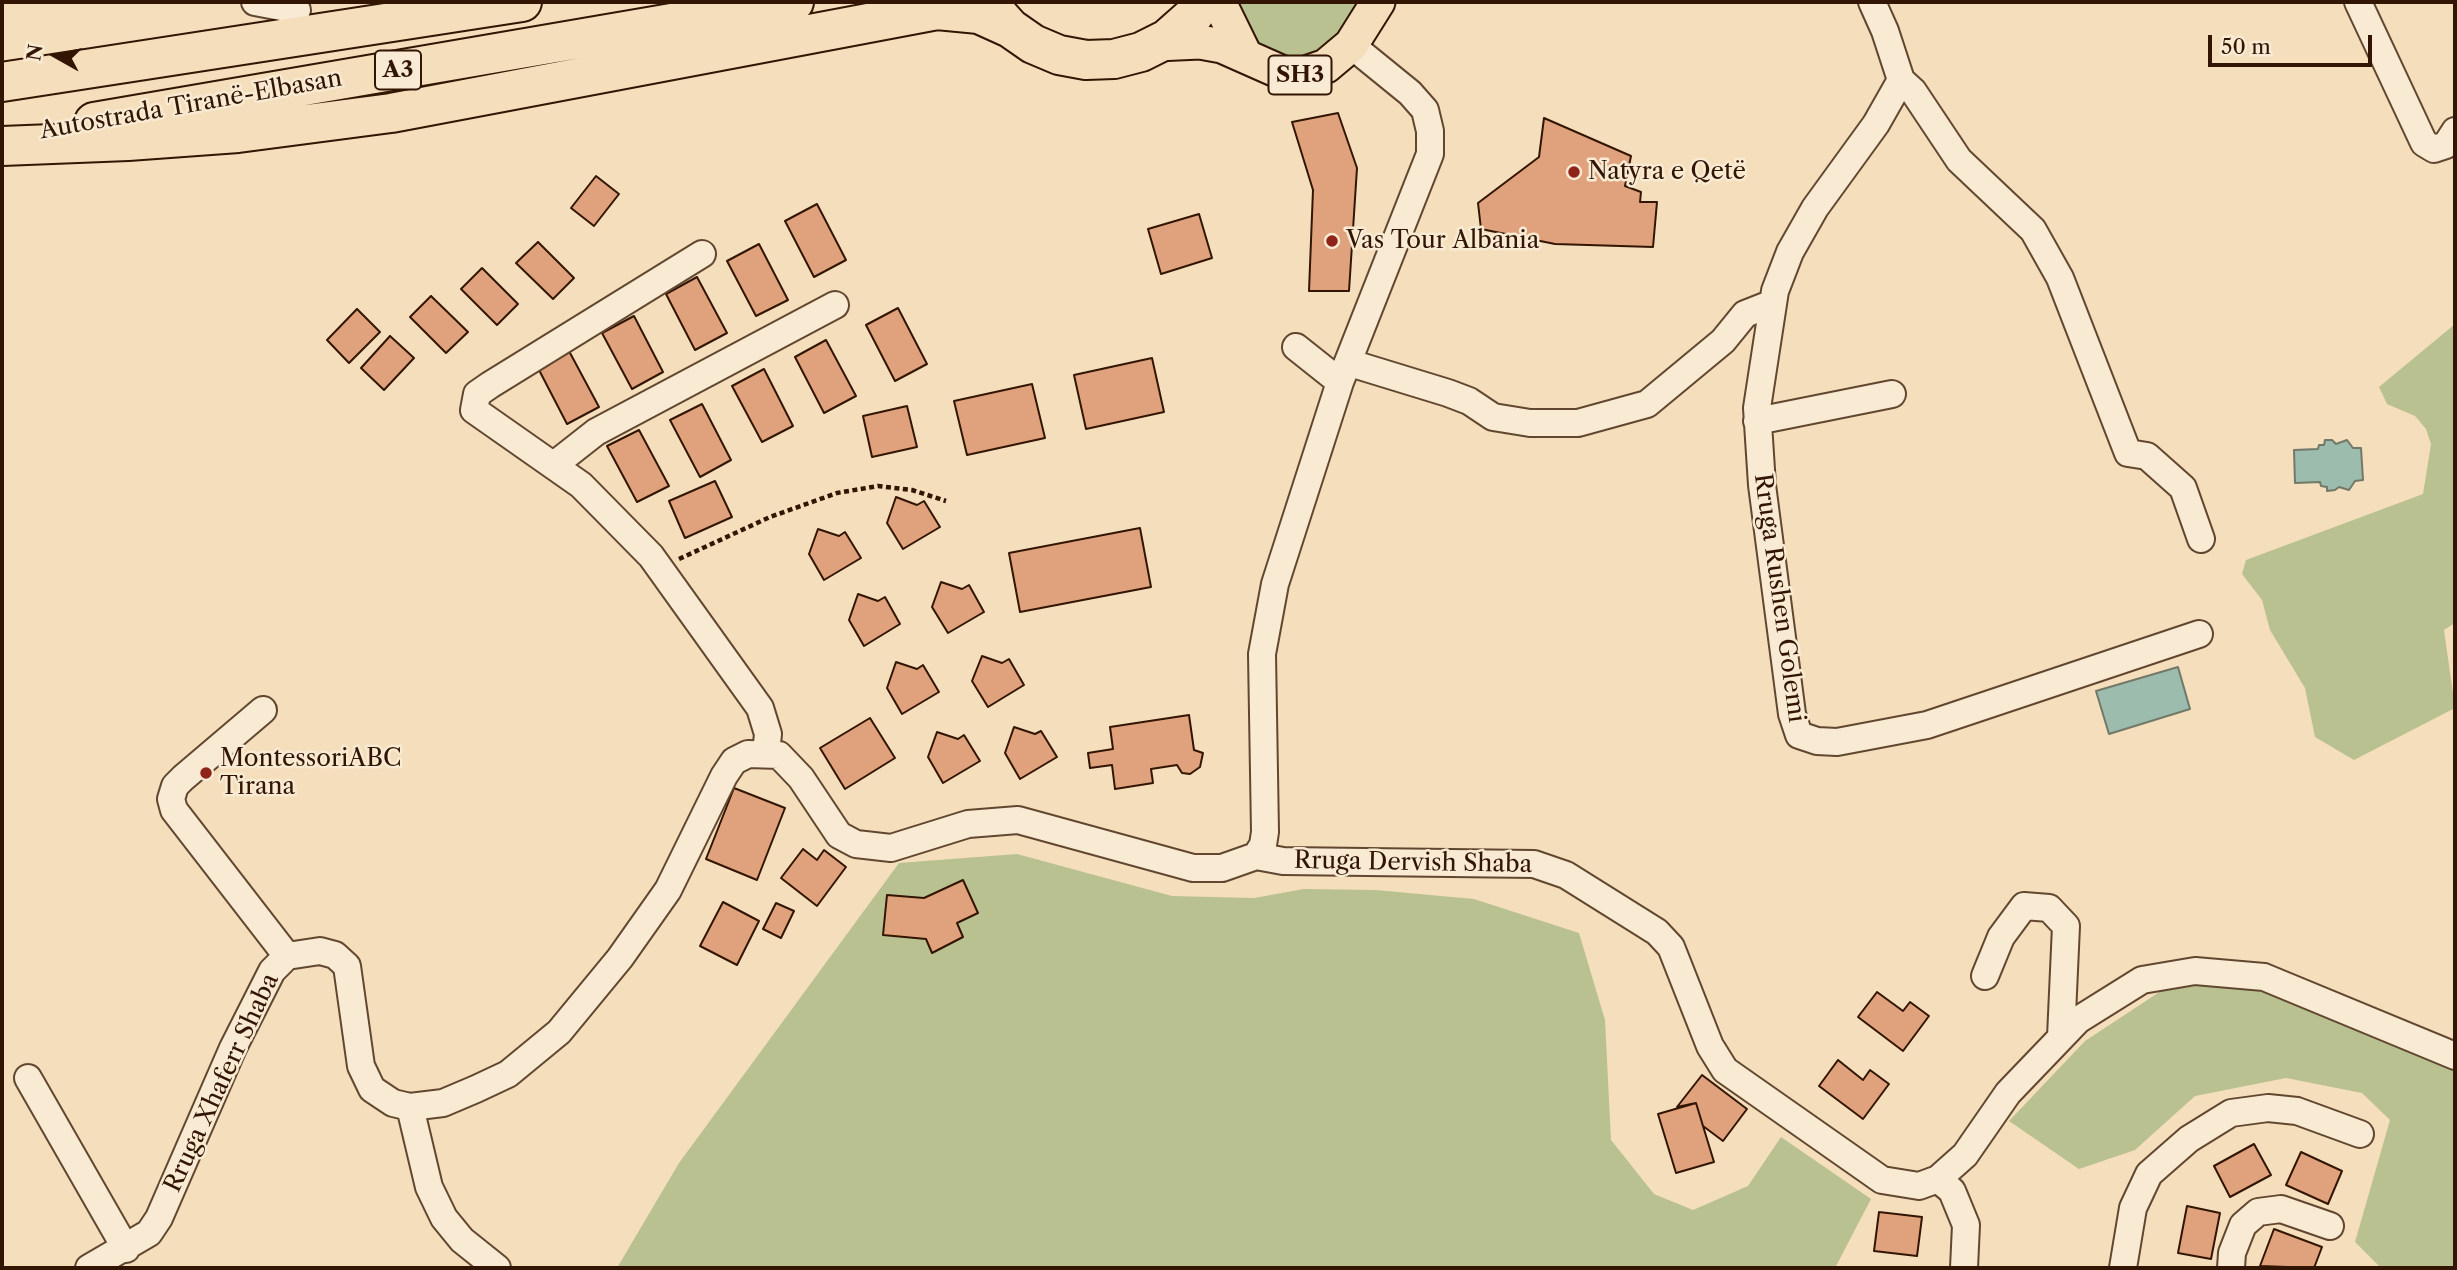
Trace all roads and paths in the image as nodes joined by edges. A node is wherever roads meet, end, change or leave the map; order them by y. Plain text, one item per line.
1 (255, 2) edge
2 (344, 2) edge
3 (522, 2) edge
4 (794, 2) edge
5 (1203, 2) edge
6 (1219, 2) edge
7 (1378, 2) edge
8 (1871, 2) edge
9 (2358, 2) edge
10 (297, 10) junction
11 (999, 15) edge
12 (1156, 44) junction
13 (1350, 45) junction
14 (1245, 55) junction
15 (2, 72) edge
16 (1901, 80) junction
17 (2, 82) edge
18 (2455, 131) edge
19 (2, 138) edge
20 (2, 146) edge
21 (702, 254) dead end
22 (1773, 303) junction
23 (835, 305) dead end
24 (1296, 347) dead end
25 (1345, 372) junction
26 (1892, 394) dead end
27 (1757, 421) junction
28 (554, 465) junction
29 (946, 501) dead end
30 (2201, 539) dead end
31 (661, 571) junction
32 (2199, 634) dead end
33 (263, 710) dead end
34 (766, 753) junction
35 (1256, 856) junction
36 (287, 956) junction
37 (1985, 976) dead end
38 (2061, 1037) junction
39 (2455, 1056) edge
40 (28, 1079) dead end
41 (410, 1107) junction
42 (2360, 1134) dead end
43 (1938, 1179) junction
44 (2330, 1226) dead end
45 (126, 1249) junction
46 (89, 1268) edge
47 (497, 1268) edge
48 (1964, 1268) edge
49 (2123, 1268) edge
50 (2231, 1268) edge

1 - 10 street
2 - 10 highway
3 - 17 highway, Autostrada Tiranë-Elbasan / A3
4 - 19 highway, Autostrada Tiranë-Elbasan / A3
5 - 12 highway
6 - 14 main road, SH3
7 - 13 main road, SH3
8 - 16 street
9 - 18 street
10 - 15 highway
11 - 12 highway
11 - 20 highway
12 - 14 main road, SH3
13 - 14 main road, SH3
13 - 25 street, Rruga Dervish Shaba
16 - 22 street, Rruga Rushen Golemi
16 - 30 street
21 - 28 street
22 - 25 street
22 - 27 street, Rruga Rushen Golemi
23 - 28 street
24 - 25 street
25 - 35 street, Rruga Dervish Shaba
26 - 27 street
27 - 32 street, Rruga Rushen Golemi
28 - 31 street
29 - 31 path
31 - 34 street
33 - 36 street
34 - 35 street
34 - 41 street
35 - 43 street, Rruga Dervish Shaba
36 - 41 street, Rruga Xhaferr Shaba
36 - 45 street, Rruga Xhaferr Shaba
37 - 38 street
38 - 39 street
38 - 43 street
40 - 45 street
41 - 47 street
42 - 49 street
43 - 48 street
44 - 50 street
45 - 46 street, Rruga Xhaferr Shaba

